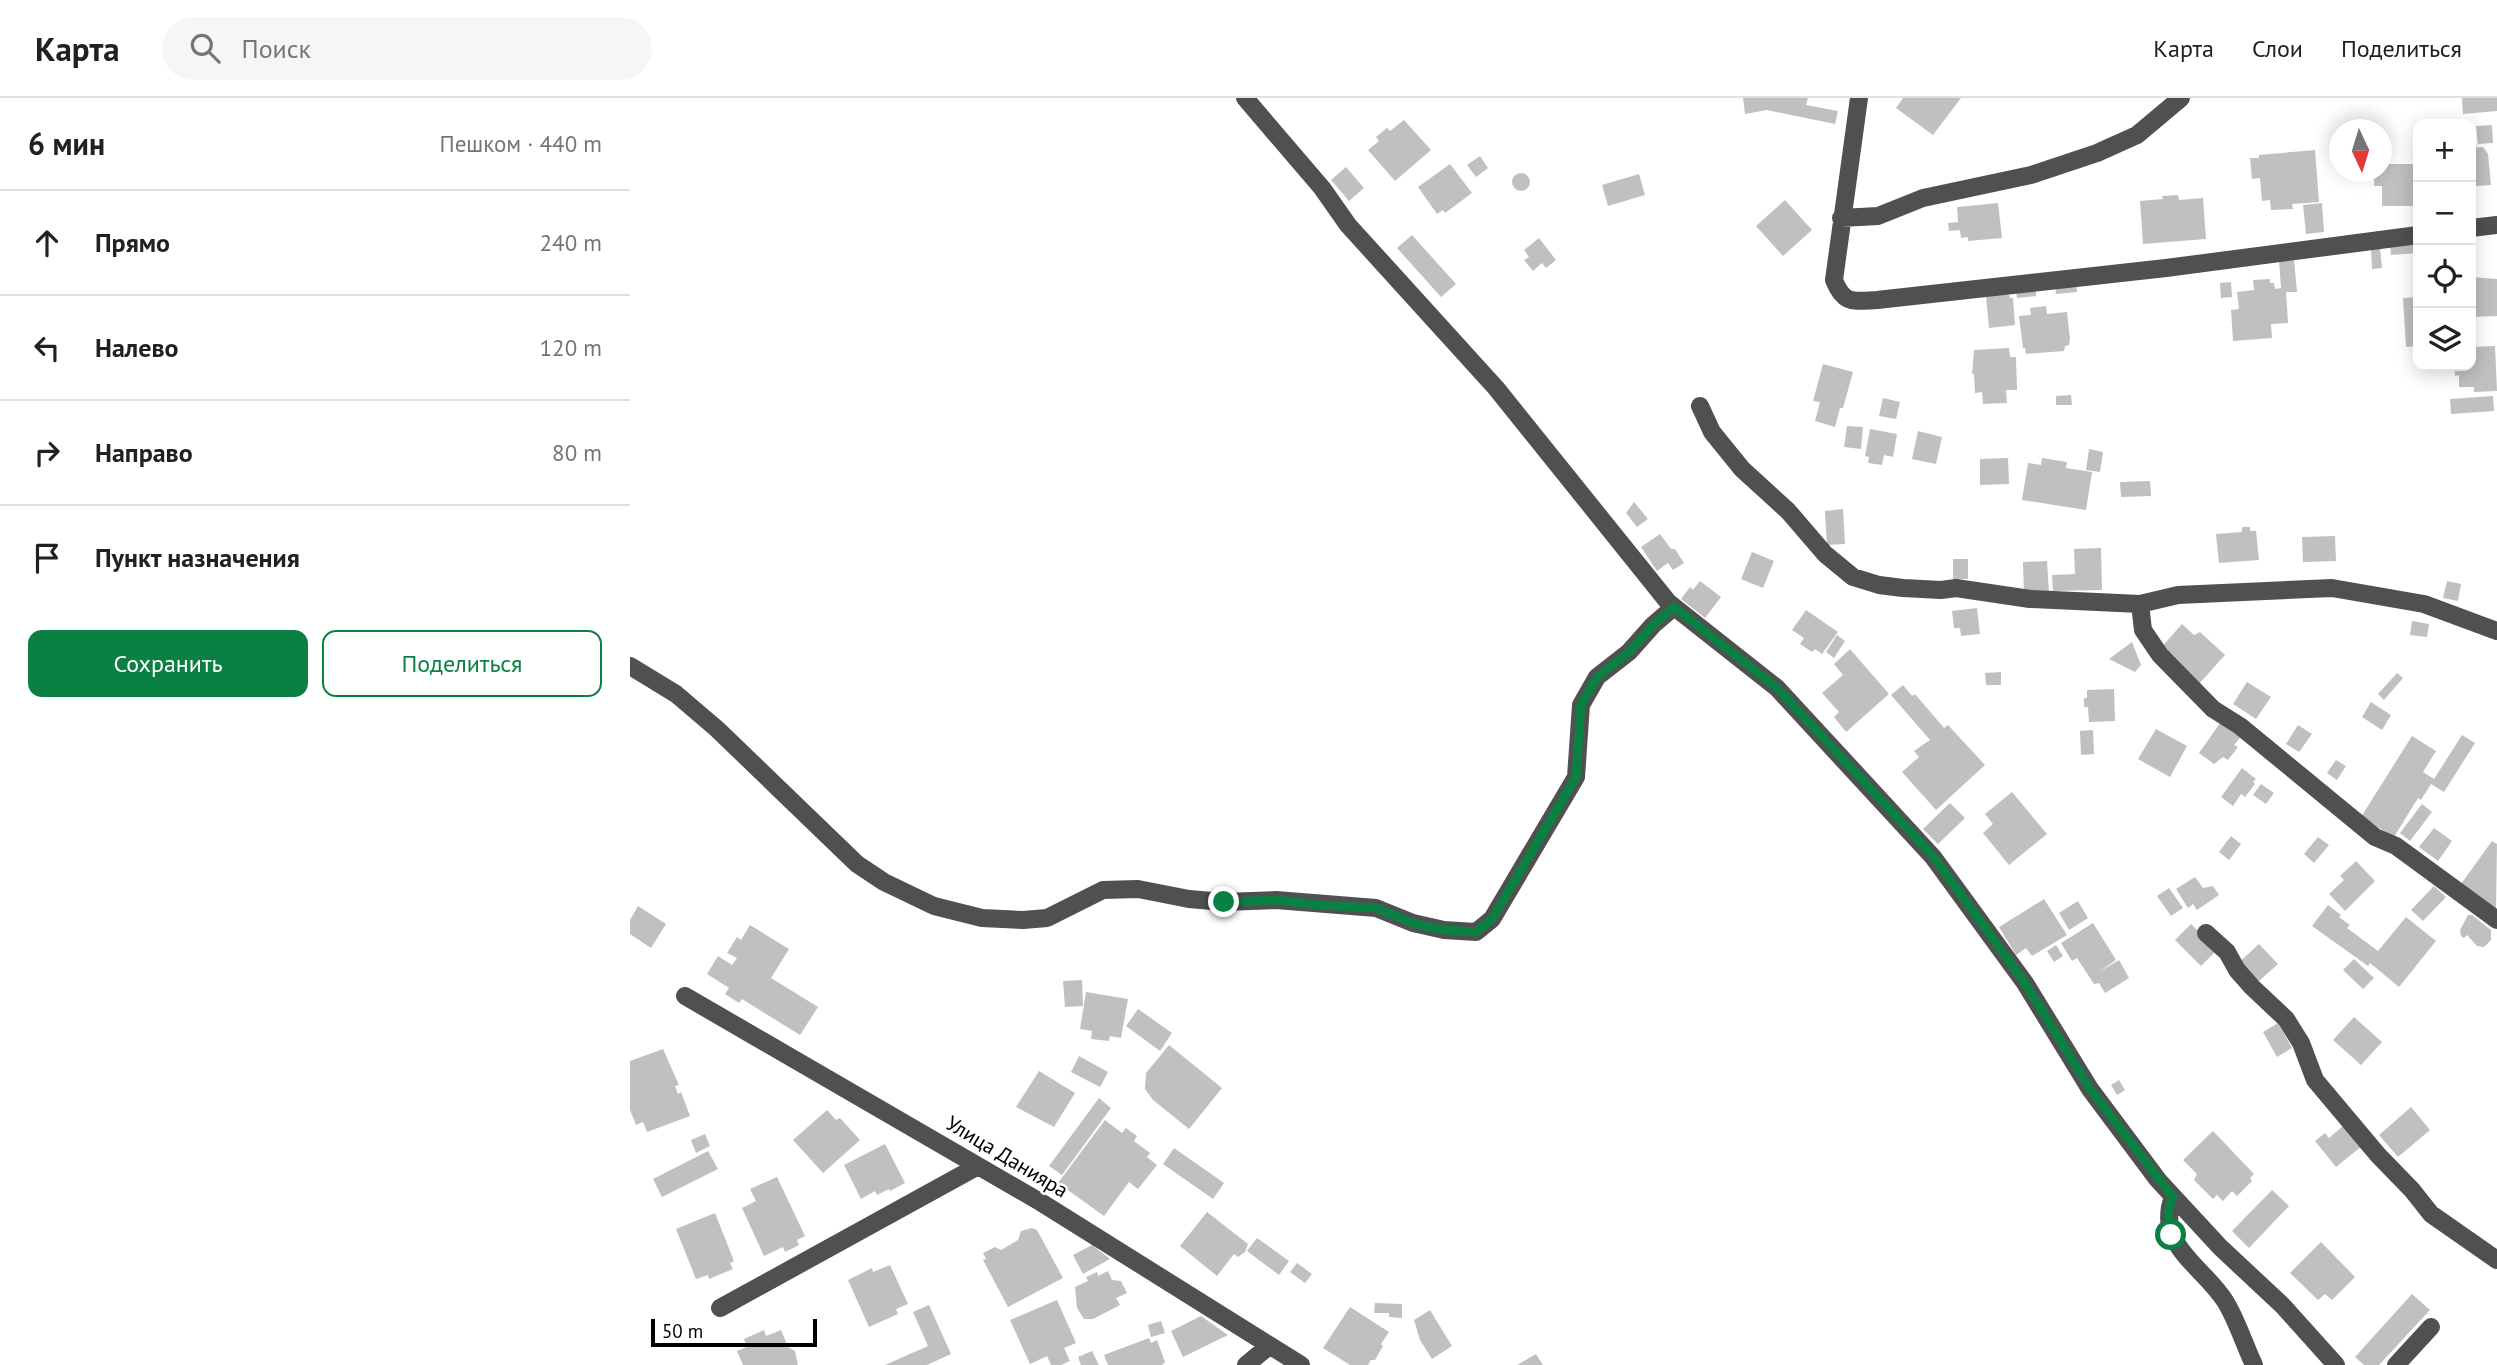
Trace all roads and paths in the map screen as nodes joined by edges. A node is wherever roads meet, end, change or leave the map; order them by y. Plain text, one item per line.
1 (1245, 98) edge
2 (1859, 98) edge
3 (2181, 98) edge
4 (1841, 218) junction
5 (2497, 225) edge
6 (2476, 228) edge
7 (2413, 236) edge
8 (1700, 406) dead end
9 (2140, 604) junction
10 (1674, 607) junction
11 (2497, 631) edge
12 (630, 666) edge
13 (2497, 920) edge
14 (2206, 933) dead end
15 (685, 996) dead end
16 (978, 1166) junction
17 (2173, 1197) junction
18 (2497, 1260) edge
19 (720, 1308) dead end
20 (2431, 1327) dead end
21 (1269, 1346) junction
22 (1246, 1365) edge
23 (1301, 1365) edge
24 (2254, 1365) edge
25 (2336, 1365) edge
26 (2396, 1365) edge

1 - 10 street
2 - 4 street
3 - 4 street
4 - 7 street
5 - 6 street
8 - 9 street
9 - 11 street
9 - 13 street
10 - 12 street
10 - 17 street
14 - 18 street
15 - 16 street, Улица Данияра
16 - 19 street
16 - 21 street, Улица Данияра
17 - 24 street
17 - 25 street
20 - 26 street
21 - 22 street
21 - 23 street, Улица Данияра

